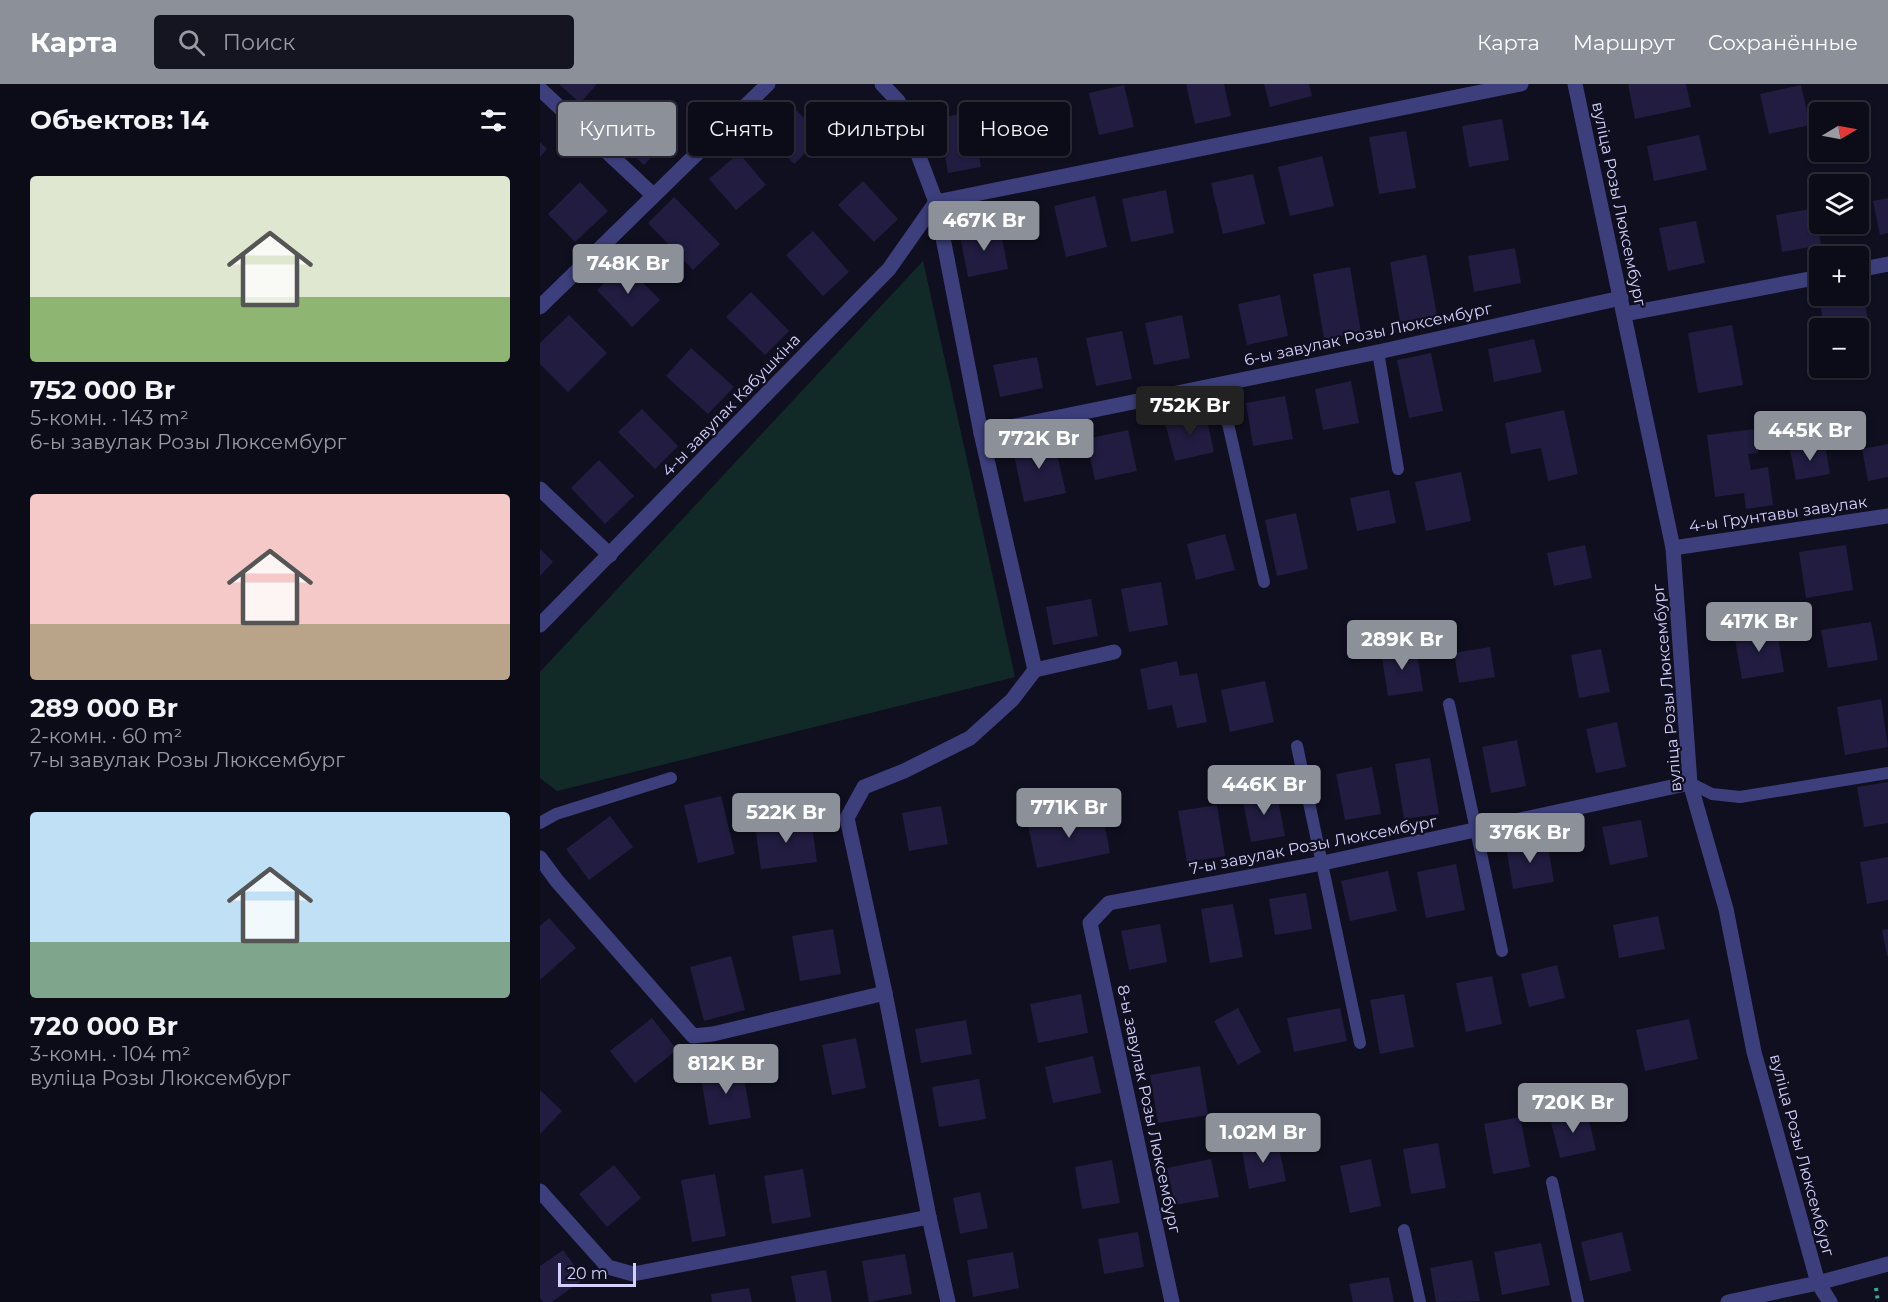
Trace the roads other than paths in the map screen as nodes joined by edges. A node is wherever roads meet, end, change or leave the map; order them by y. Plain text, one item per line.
1 (768, 84) edge
2 (882, 84) edge
3 (1521, 84) edge
4 (1575, 84) edge
5 (540, 89) edge
6 (653, 195) junction
7 (936, 202) junction
8 (1888, 264) edge
9 (1869, 268) edge
10 (1809, 279) edge
11 (1621, 298) junction
12 (540, 307) edge
13 (1625, 314) junction
14 (1378, 352) junction
15 (1219, 384) junction
16 (981, 433) junction
17 (1398, 469) dead end
18 (540, 489) edge
19 (1888, 516) edge
20 (1673, 548) junction
21 (610, 555) junction
22 (1264, 582) dead end
23 (540, 625) edge
24 (1114, 652) dead end
25 (1035, 670) junction
26 (1449, 704) dead end
27 (1297, 746) dead end
28 (1888, 773) edge
29 (671, 778) dead end
30 (1690, 783) junction
31 (540, 823) edge
32 (1475, 831) junction
33 (540, 858) edge
34 (1323, 863) junction
35 (1090, 923) joint
36 (1502, 951) dead end
37 (885, 993) junction
38 (1360, 1043) dead end
39 (1552, 1182) dead end
40 (540, 1191) edge
41 (929, 1217) junction
42 (1404, 1230) dead end
43 (1888, 1264) edge
44 (1818, 1282) junction
45 (948, 1302) edge
46 (1172, 1302) edge
47 (1420, 1302) edge
48 (1578, 1302) edge
49 (1728, 1302) edge
50 (1817, 1302) edge
51 (1830, 1302) edge

1 - 6 street
2 - 7 street
3 - 7 street
4 - 11 street, вуліца Розы Люксембург
5 - 6 street
6 - 12 street
7 - 16 street
7 - 21 street, 4-ы завулак Кабушкіна
8 - 9 street
10 - 13 street
11 - 13 street, вуліца Розы Люксембург
11 - 14 street, 6-ы завулак Розы Люксембург
13 - 20 street, вуліца Розы Люксембург
14 - 15 street, 6-ы завулак Розы Люксембург
14 - 17 lane
15 - 16 street, 6-ы завулак Розы Люксембург
15 - 22 lane
16 - 25 street
18 - 21 street
19 - 20 street, 4-ы Грунтавы завулак
20 - 30 street, вуліца Розы Люксембург
21 - 23 street, 4-ы завулак Кабушкіна
24 - 25 street
25 - 37 street
26 - 32 lane
27 - 34 lane
28 - 30 lane
29 - 31 lane
30 - 32 street, 7-ы завулак Розы Люксембург
30 - 44 street, вуліца Розы Люксембург
32 - 34 street, 7-ы завулак Розы Люксембург
32 - 36 lane
33 - 37 street
34 - 35 street, 7-ы завулак Розы Люксембург
34 - 38 lane
35 - 46 street, 8-ы завулак Розы Люксембург
37 - 41 street
39 - 48 lane
40 - 41 street
41 - 45 street
42 - 47 lane
43 - 44 street
44 - 49 street
44 - 50 street, вуліца Розы Люксембург
44 - 51 street, вуліца Розы Люксембург

